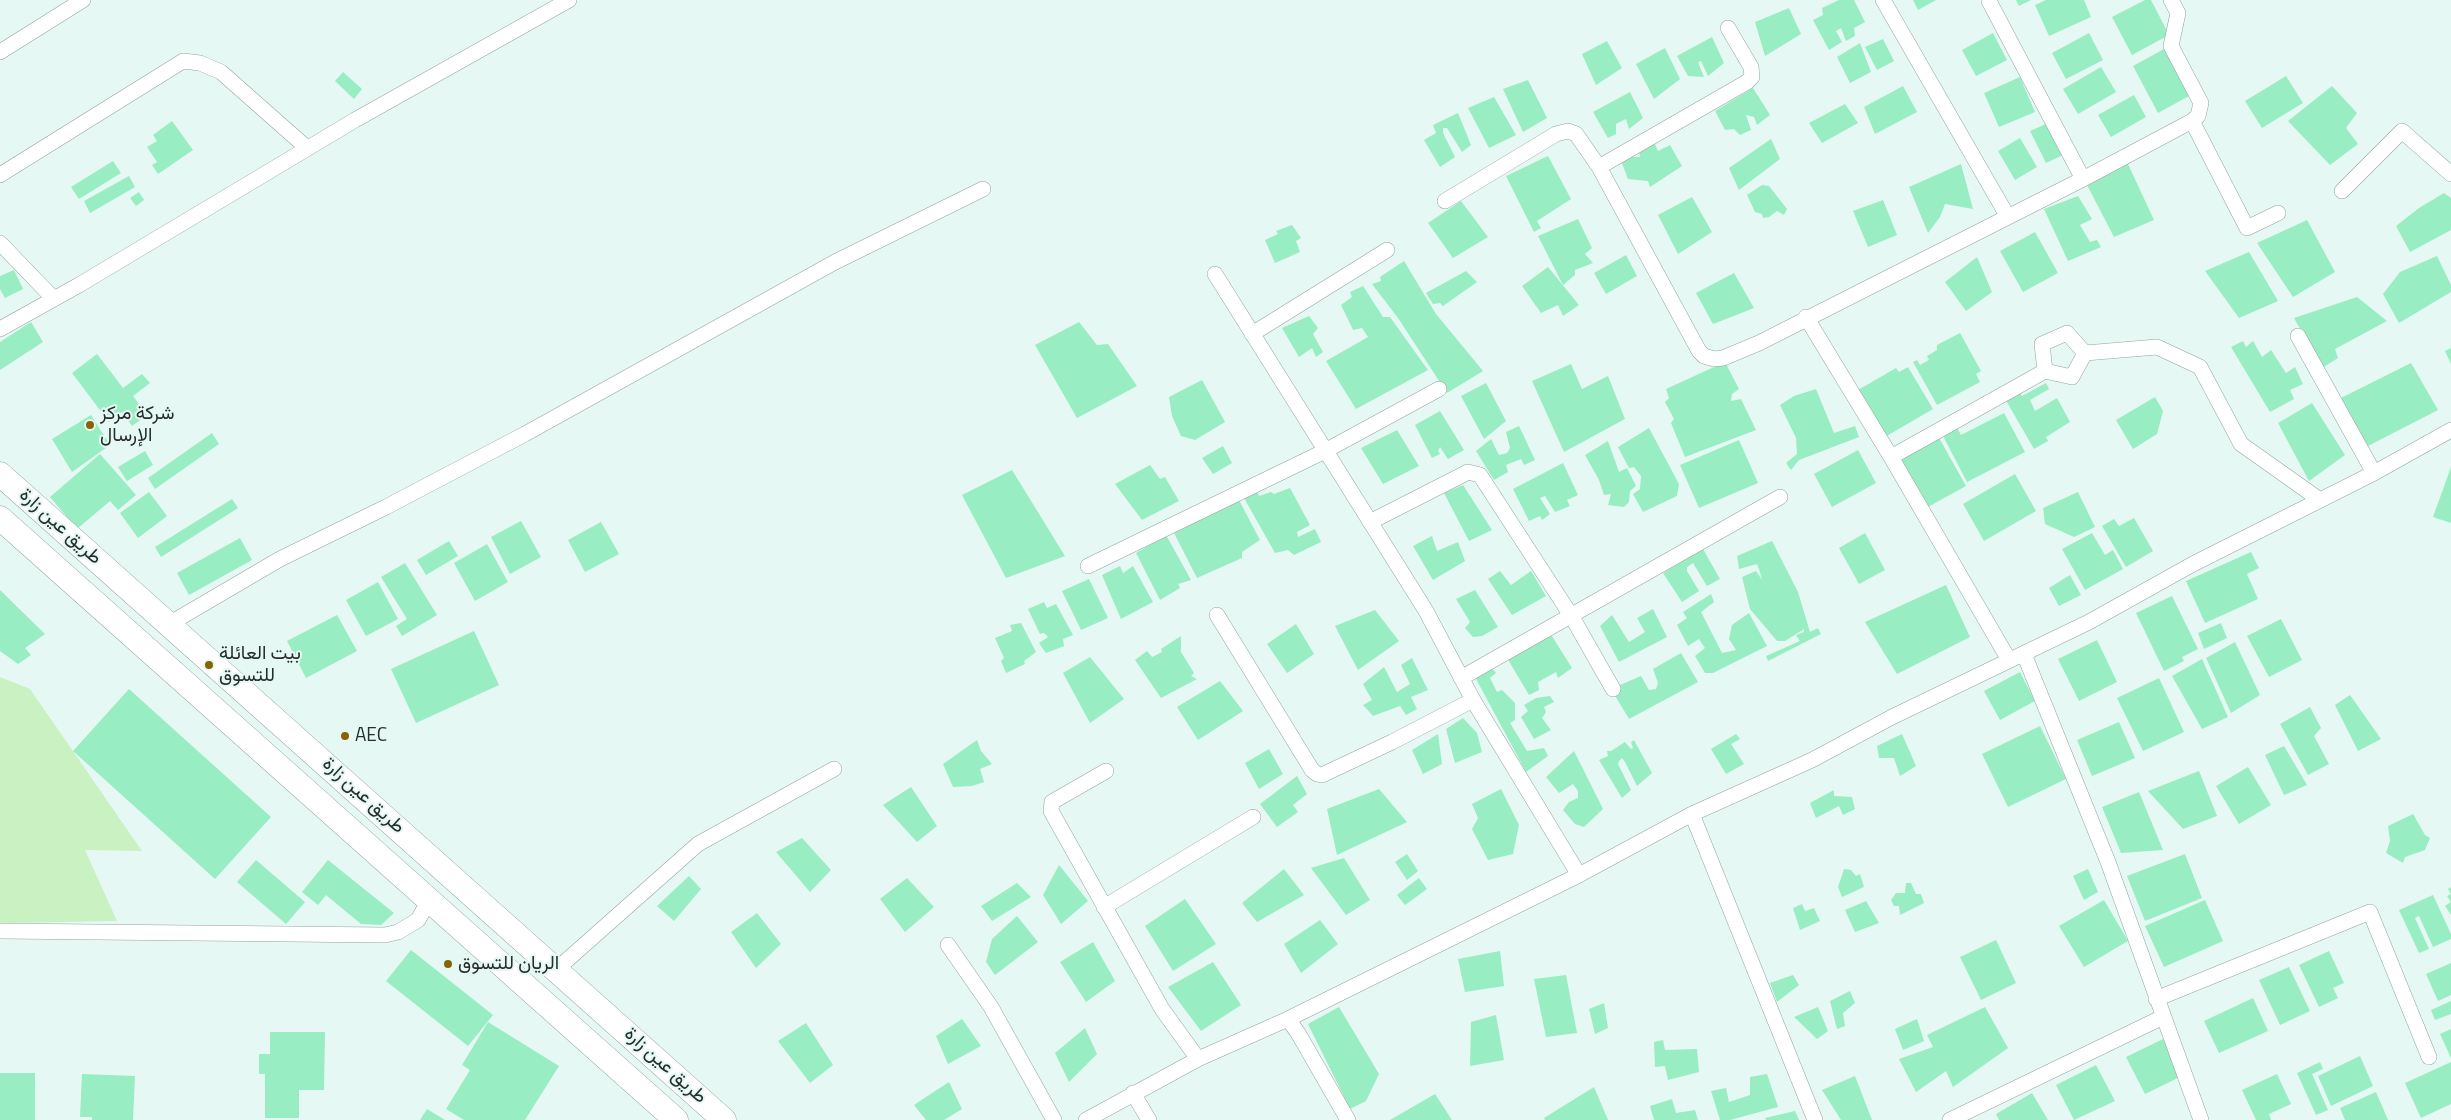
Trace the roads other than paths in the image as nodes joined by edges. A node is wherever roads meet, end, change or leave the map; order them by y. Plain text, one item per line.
1 (83, 0) edge
2 (569, 0) edge
3 (1883, 0) edge
4 (2171, 0) edge
5 (1989, 1) dead end
6 (1728, 28) dead end
7 (0, 52) edge
8 (2192, 121) junction
9 (307, 148) junction
10 (1599, 167) junction
11 (2451, 174) edge
12 (0, 175) edge
13 (2083, 179) junction
14 (983, 189) dead end
15 (2342, 191) dead end
16 (1445, 201) dead end
17 (2278, 213) dead end
18 (2008, 217) junction
19 (0, 244) edge
20 (1387, 250) dead end
21 (1215, 274) dead end
22 (54, 299) junction
23 (1806, 317) junction
24 (0, 329) edge
25 (1252, 334) junction
26 (2298, 336) dead end
27 (2085, 353) junction
28 (2045, 371) junction
29 (1438, 389) dead end
30 (2451, 430) edge
31 (1325, 451) junction
32 (1891, 457) junction
33 (2374, 473) junction
34 (0, 474) edge
35 (1780, 497) dead end
36 (2320, 500) junction
37 (0, 518) edge
38 (1370, 522) junction
39 (1088, 566) dead end
40 (1217, 616) dead end
41 (1572, 617) junction
42 (169, 624) junction
43 (2024, 654) junction
44 (2009, 660) junction
45 (1461, 678) junction
46 (1613, 689) dead end
47 (1473, 700) junction
48 (834, 769) dead end
49 (1106, 771) dead end
50 (1692, 814) junction
51 (1253, 817) dead end
52 (1579, 875) junction
53 (432, 904) junction
54 (1104, 907) junction
55 (0, 931) edge
56 (948, 945) dead end
57 (557, 969) junction
58 (2156, 999) junction
59 (2163, 1017) junction
60 (1288, 1019) junction
61 (2429, 1057) dead end
62 (1198, 1059) junction
63 (1133, 1094) junction
64 (676, 1120) edge
65 (724, 1120) edge
66 (1054, 1120) edge
67 (1086, 1120) edge
68 (1149, 1120) edge
69 (1348, 1120) edge
70 (1815, 1120) edge
71 (1950, 1120) edge
72 (2201, 1120) edge

1 - 7 street
2 - 9 street
3 - 18 street
4 - 8 street
5 - 13 street
6 - 10 street
8 - 13 street
8 - 17 street
9 - 12 street
9 - 22 street
10 - 16 street
10 - 23 street
11 - 15 street
13 - 18 street
14 - 42 street
18 - 23 street
19 - 22 street
20 - 25 street
21 - 25 street
22 - 24 street
23 - 32 street
25 - 31 street
26 - 33 street
27 - 28 street
27 - 28 street
27 - 36 street
28 - 32 street
29 - 31 street
30 - 33 street
31 - 38 street
31 - 39 street
32 - 44 street
33 - 36 street
34 - 42 main road, طريق عين زارة
35 - 41 street
36 - 43 street
37 - 53 main road, طريق عين زارة
38 - 41 street
38 - 45 street
40 - 47 street
41 - 45 street
41 - 46 street
42 - 57 main road, طريق عين زارة
43 - 44 street
43 - 58 street
44 - 50 street
45 - 47 street
47 - 52 street
48 - 57 street
49 - 54 street
50 - 52 street
50 - 70 street
51 - 54 street
52 - 60 street
53 - 55 street
53 - 64 main road, طريق عين زارة
54 - 62 street
56 - 66 street
57 - 65 main road, طريق عين زارة
58 - 59 street
58 - 61 street
59 - 71 street
59 - 72 street
60 - 62 street
60 - 69 street
62 - 63 street
63 - 67 street
63 - 68 street

